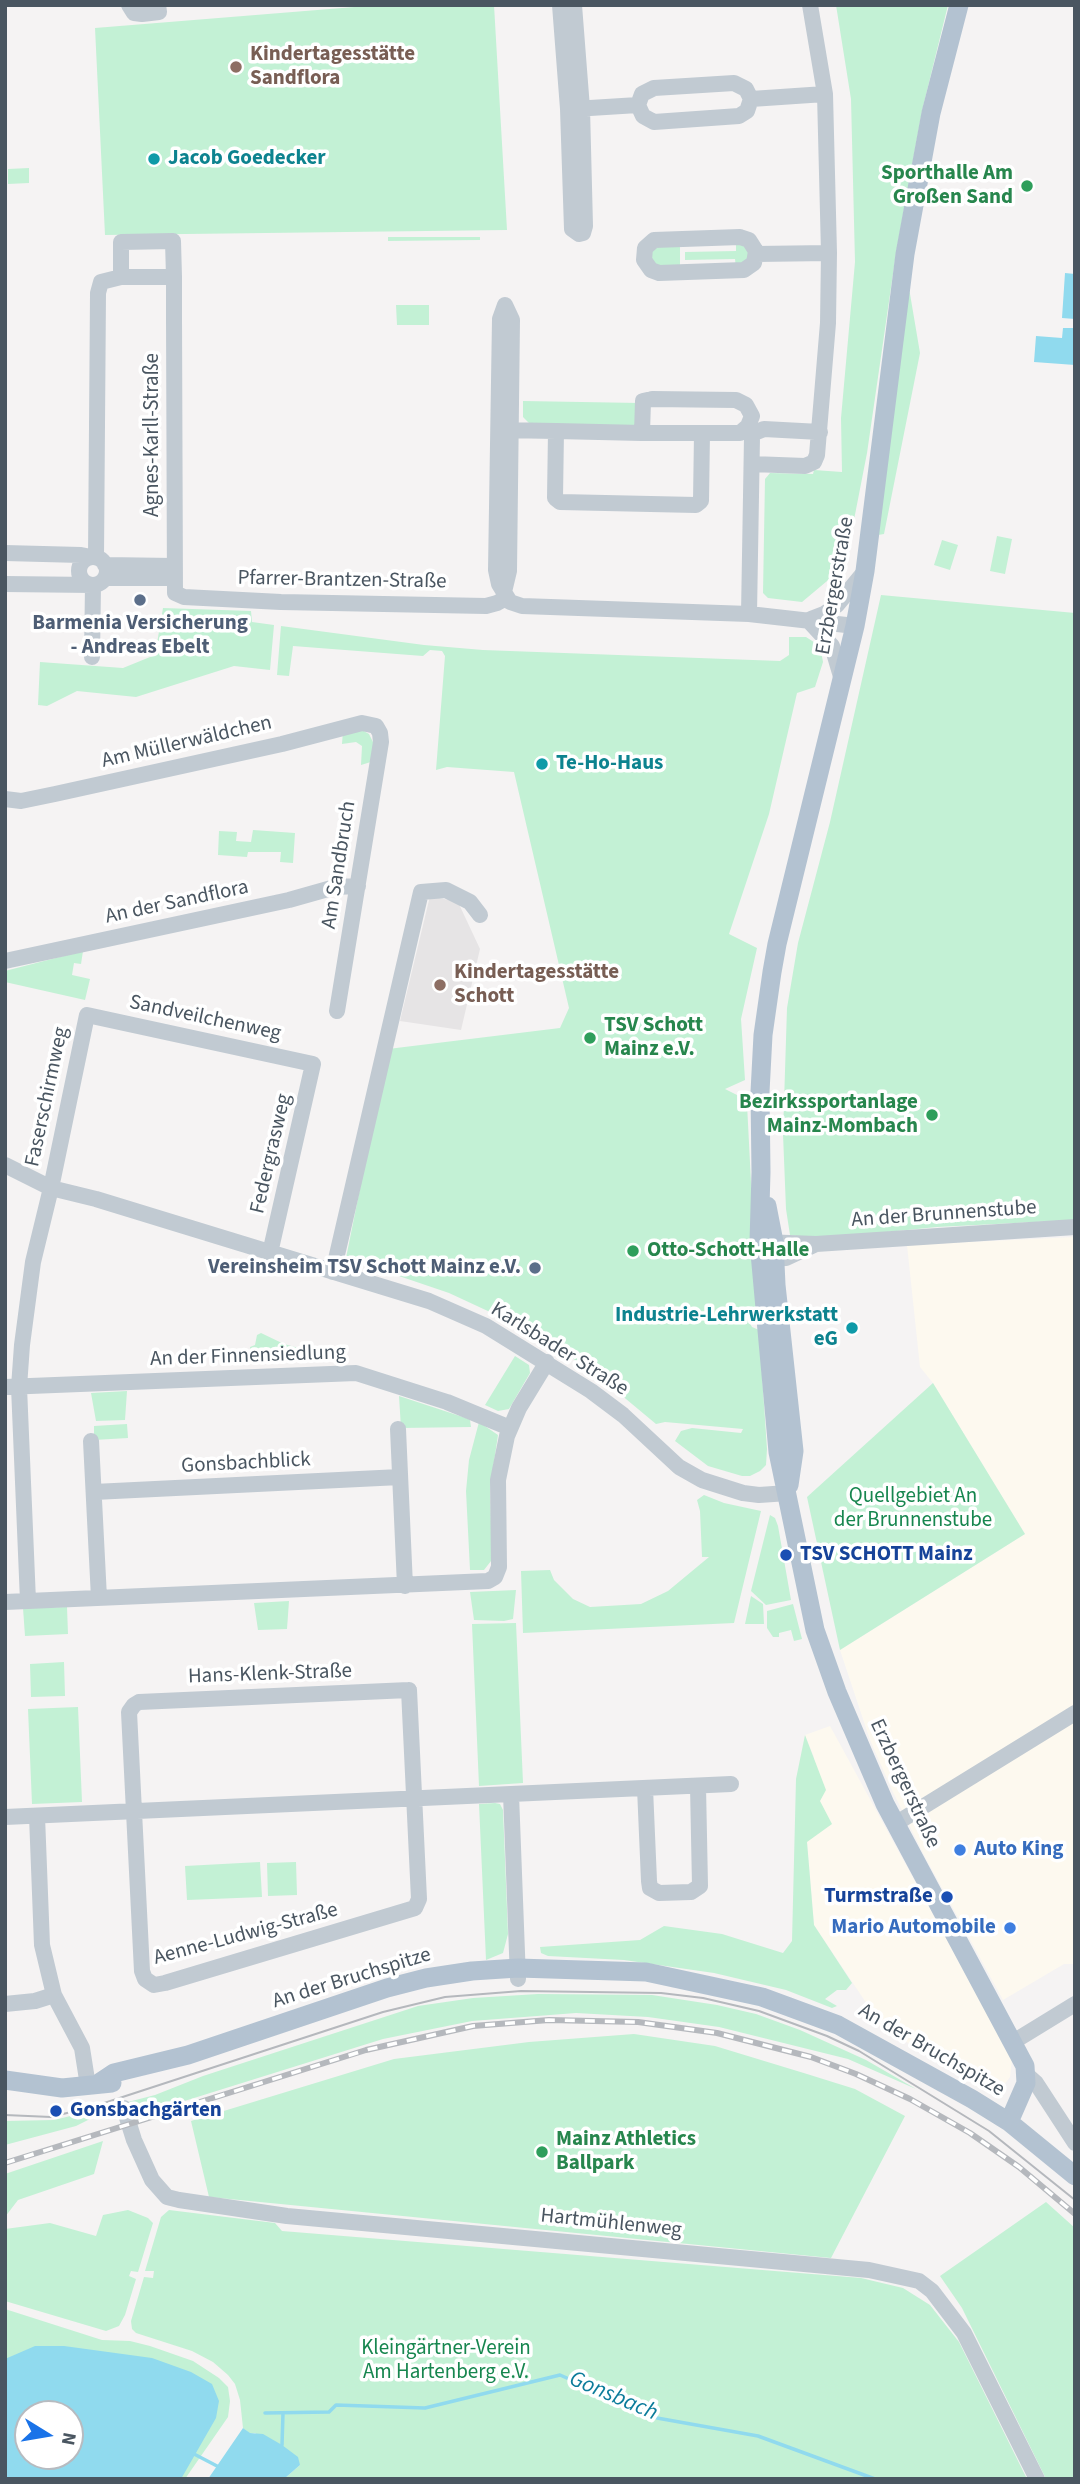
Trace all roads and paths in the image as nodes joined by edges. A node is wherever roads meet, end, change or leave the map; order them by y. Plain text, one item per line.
1 (129, 5) edge
2 (158, 5) edge
3 (560, 5) edge
4 (574, 5) edge
5 (810, 5) edge
6 (959, 5) edge
7 (825, 93) junction
8 (751, 99) junction
9 (638, 105) junction
10 (575, 109) junction
11 (830, 253) junction
12 (756, 254) junction
13 (121, 277) junction
14 (174, 277) junction
15 (505, 430) junction
16 (751, 430) junction
17 (556, 431) junction
18 (820, 432) junction
19 (642, 433) junction
20 (702, 433) junction
21 (752, 464) junction
22 (5, 553) edge
23 (98, 569) junction
24 (865, 571) junction
25 (175, 579) junction
26 (5, 584) edge
27 (505, 595) junction
28 (749, 614) junction
29 (808, 620) junction
30 (855, 626) junction
31 (92, 657) dead end
32 (842, 682) junction
33 (376, 726) joint
34 (5, 799) edge
35 (358, 886) junction
36 (480, 915) dead end
37 (5, 961) edge
38 (337, 1011) dead end
39 (87, 1015) joint
40 (313, 1063) joint
41 (5, 1165) edge
42 (51, 1188) junction
43 (1075, 1227) edge
44 (767, 1250) junction
45 (270, 1253) junction
46 (333, 1272) junction
47 (547, 1362) junction
48 (12, 1387) edge
49 (510, 1428) junction
50 (398, 1429) dead end
51 (91, 1441) dead end
52 (400, 1477) junction
53 (94, 1493) junction
54 (788, 1493) junction
55 (405, 1586) junction
56 (99, 1598) junction
57 (28, 1601) junction
58 (5, 1602) edge
59 (1075, 1713) edge
60 (731, 1784) dead end
61 (698, 1786) junction
62 (645, 1788) junction
63 (519, 1794) junction
64 (413, 1799) junction
65 (135, 1811) junction
66 (37, 1816) junction
67 (5, 1817) edge
68 (895, 1824) junction
69 (518, 1974) junction
70 (54, 1995) junction
71 (5, 2004) edge
72 (1075, 2004) edge
73 (1013, 2042) junction
74 (1027, 2076) junction
75 (5, 2080) edge
76 (94, 2085) junction
77 (124, 2108) dead end
78 (1009, 2122) junction
79 (1075, 2143) edge
80 (1075, 2176) edge
81 (1037, 2479) edge

1 - 2 street
3 - 10 street
4 - 10 street
5 - 7 street
6 - 24 main road, Erzbergerstraße
7 - 8 street
7 - 11 street
8 - 9 street
8 - 9 street
9 - 10 street
10 - 10 street
11 - 12 street
11 - 18 street
12 - 12 street
13 - 14 street
13 - 14 street, Agnes-Karll-Straße
13 - 23 street
14 - 25 street, Agnes-Karll-Straße
15 - 15 street
15 - 17 street
15 - 27 street
16 - 18 street
16 - 19 street
16 - 20 street
16 - 21 street
17 - 19 street
17 - 20 street
18 - 21 street
19 - 20 street
21 - 28 street
22 - 23 street
23 - 25 street, Pfarrer-Brantzen-Straße
23 - 26 street
23 - 31 street
24 - 29 street
24 - 30 main road, Erzbergerstraße
25 - 27 street, Pfarrer-Brantzen-Straße
27 - 28 street, Pfarrer-Brantzen-Straße
28 - 29 street, Pfarrer-Brantzen-Straße
29 - 30 street, Pfarrer-Brantzen-Straße
29 - 32 street
30 - 32 main road, Erzbergerstraße
32 - 44 main road, Erzbergerstraße
33 - 34 street, Am Müllerwäldchen
33 - 35 street, Am Sandbruch
35 - 37 street, An der Sandflora
35 - 38 street, Am Sandbruch
36 - 46 street
39 - 40 street, Sandveilchenweg
39 - 42 street, Faserschirmweg
40 - 45 street, Federgrasweg
41 - 42 street, Karlsbader Straße
42 - 45 street, Karlsbader Straße
42 - 48 street, Faserschirmweg
43 - 44 street, An der Brunnenstube
44 - 54 main road, Erzbergerstraße
45 - 46 street, Karlsbader Straße
46 - 47 street, Karlsbader Straße
47 - 49 street
47 - 54 street, Karlsbader Straße
48 - 49 street, An der Finnensiedlung
48 - 57 street, Faserschirmweg
49 - 55 street
50 - 52 street
51 - 53 street
52 - 53 street, Gonsbachblick
52 - 55 street
53 - 56 street
54 - 68 main road, Erzbergerstraße
55 - 56 street
56 - 57 street
57 - 58 street
59 - 68 street
60 - 61 street
61 - 62 street
61 - 62 street
62 - 63 street
63 - 64 street
63 - 69 street
64 - 65 street
64 - 65 street, Hans-Klenk-Straße
64 - 65 street, Aenne-Ludwig-Straße
65 - 66 street
66 - 67 street
66 - 70 street
68 - 73 main road, Erzbergerstraße
69 - 76 main road, An der Bruchspitze
69 - 78 main road, An der Bruchspitze
70 - 71 street
70 - 76 street
72 - 73 street
73 - 74 main road, Erzbergerstraße
74 - 78 main road
74 - 79 street, Erzbergerstraße
75 - 76 main road, An der Bruchspitze
77 - 81 street, Hartmühlenweg
78 - 80 main road, An der Bruchspitze

